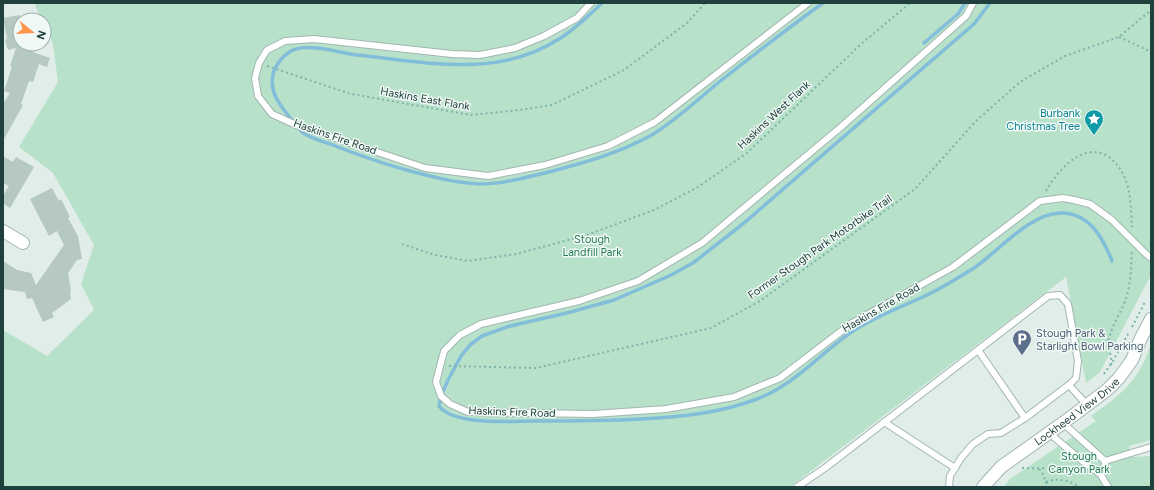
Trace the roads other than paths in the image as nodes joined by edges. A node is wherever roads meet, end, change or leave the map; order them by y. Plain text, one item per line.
1 (591, 3) edge
2 (808, 3) edge
3 (973, 3) edge
4 (3, 231) edge
5 (23, 243) dead end
6 (1151, 258) edge
7 (1151, 319) edge
8 (978, 350) junction
9 (1069, 385) junction
10 (1087, 405) junction
11 (1025, 418) junction
12 (884, 422) junction
13 (1063, 423) junction
14 (1049, 433) junction
15 (1151, 447) edge
16 (1105, 461) junction
17 (955, 468) junction
18 (1095, 470) junction
19 (798, 487) edge
20 (949, 487) edge
21 (983, 487) edge
22 (1108, 487) edge

1 - 2 lane, Haskins Fire Road
3 - 6 lane, Haskins Fire Road
4 - 5 street
7 - 10 street, Lockheed View Drive
8 - 9 lane
8 - 11 lane
8 - 12 lane
9 - 10 lane
9 - 11 lane
10 - 13 street, Lockheed View Drive
11 - 17 lane
12 - 17 lane
12 - 19 lane
13 - 14 street, Lockheed View Drive
13 - 16 lane
14 - 18 lane
14 - 21 street, Lockheed View Drive
15 - 16 lane
16 - 18 lane
17 - 20 lane
18 - 22 lane

